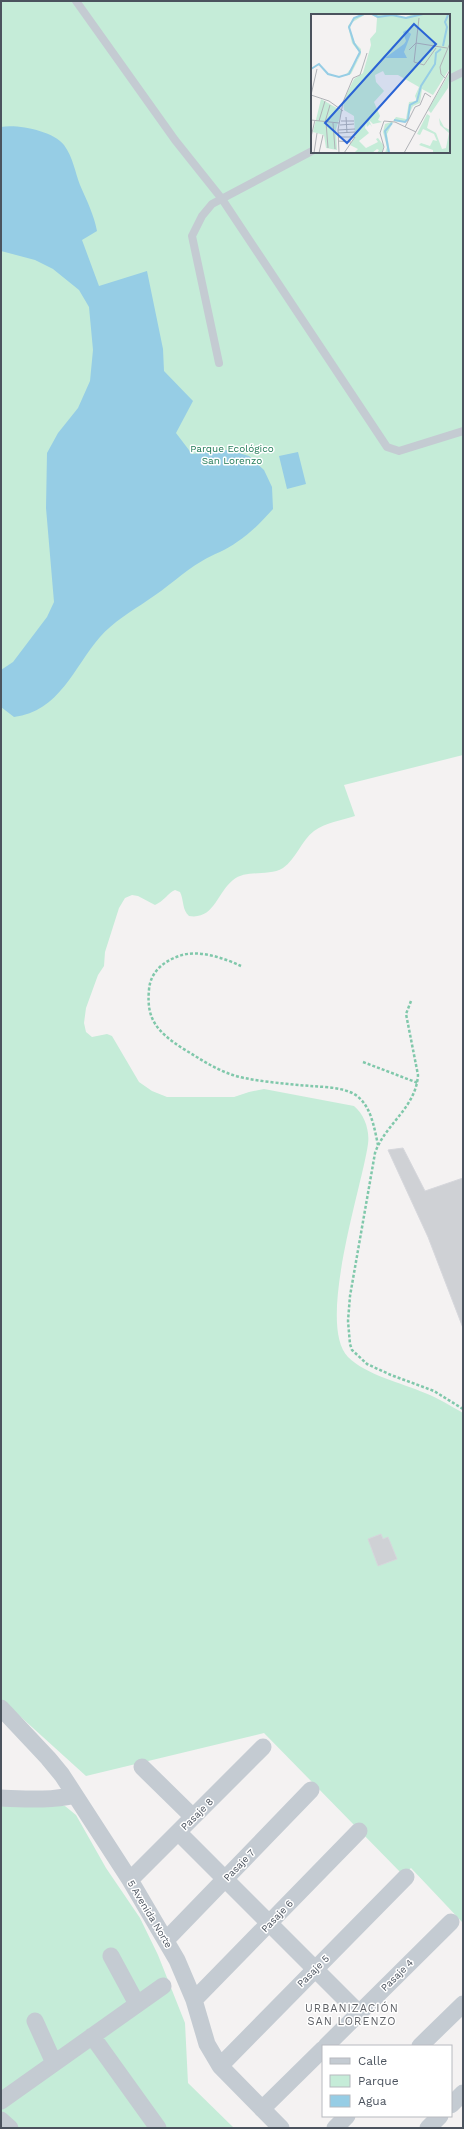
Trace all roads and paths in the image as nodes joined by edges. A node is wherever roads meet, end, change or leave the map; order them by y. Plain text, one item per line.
1 (76, 1) edge
2 (463, 72) edge
3 (450, 78) edge
4 (311, 152) edge
5 (222, 199) junction
6 (219, 362) dead end
7 (463, 431) edge
8 (241, 966) dead end
9 (410, 1001) dead end
10 (363, 1062) dead end
11 (418, 1083) junction
12 (378, 1145) junction
13 (463, 1409) edge
14 (1, 1708) edge
15 (263, 1747) dead end
16 (142, 1767) dead end
17 (311, 1790) dead end
18 (76, 1795) junction
19 (1, 1798) edge
20 (193, 1817) junction
21 (359, 1831) dead end
22 (178, 1832) junction
23 (406, 1877) dead end
24 (225, 1879) junction
25 (130, 1880) junction
26 (451, 1922) dead end
27 (269, 1924) junction
28 (166, 1940) junction
29 (111, 1956) dead end
30 (315, 1969) junction
31 (163, 1986) dead end
32 (194, 2000) junction
33 (136, 2004) junction
34 (463, 2004) edge
35 (359, 2013) junction
36 (35, 2021) dead end
37 (92, 2036) junction
38 (327, 2045) edge
39 (421, 2045) edge
40 (322, 2050) edge
41 (54, 2063) junction
42 (220, 2066) junction
43 (463, 2093) edge
44 (1, 2101) edge
45 (452, 2104) edge
46 (262, 2109) junction
47 (346, 2117) edge
48 (439, 2117) edge
49 (1, 2120) edge
50 (10, 2128) edge
51 (158, 2128) edge
52 (281, 2128) edge
53 (335, 2128) edge
54 (428, 2128) edge

1 - 5 lane
2 - 3 lane
4 - 5 lane
5 - 6 lane
5 - 7 lane
8 - 12 path
9 - 11 path
10 - 11 path
11 - 12 path
12 - 13 path
14 - 18 street, 5 Avenida Norte
15 - 20 street, Pasaje 8
16 - 20 street
17 - 24 street, Pasaje 7
18 - 19 street
18 - 25 street, 5 Avenida Norte
20 - 22 street, Pasaje 8
21 - 27 street, Pasaje 6
22 - 24 street
22 - 25 street, Pasaje 8
23 - 30 street, Pasaje 5
24 - 27 street
24 - 28 street, Pasaje 7
25 - 28 street, 5 Avenida Norte
26 - 35 street, Pasaje 4
27 - 30 street
27 - 32 street, Pasaje 6
28 - 32 street, 5 Avenida Norte
29 - 33 street
30 - 35 street
30 - 42 street, Pasaje 5
31 - 33 street
32 - 42 street, 5 Avenida Norte
33 - 37 street
34 - 39 street
35 - 38 street, Pasaje 4
36 - 41 street
37 - 41 street
37 - 51 street
40 - 46 street
41 - 44 street
42 - 46 street, 5 Avenida Norte
43 - 45 street
46 - 52 street, 5 Avenida Norte
47 - 53 street
48 - 54 street
49 - 50 street

